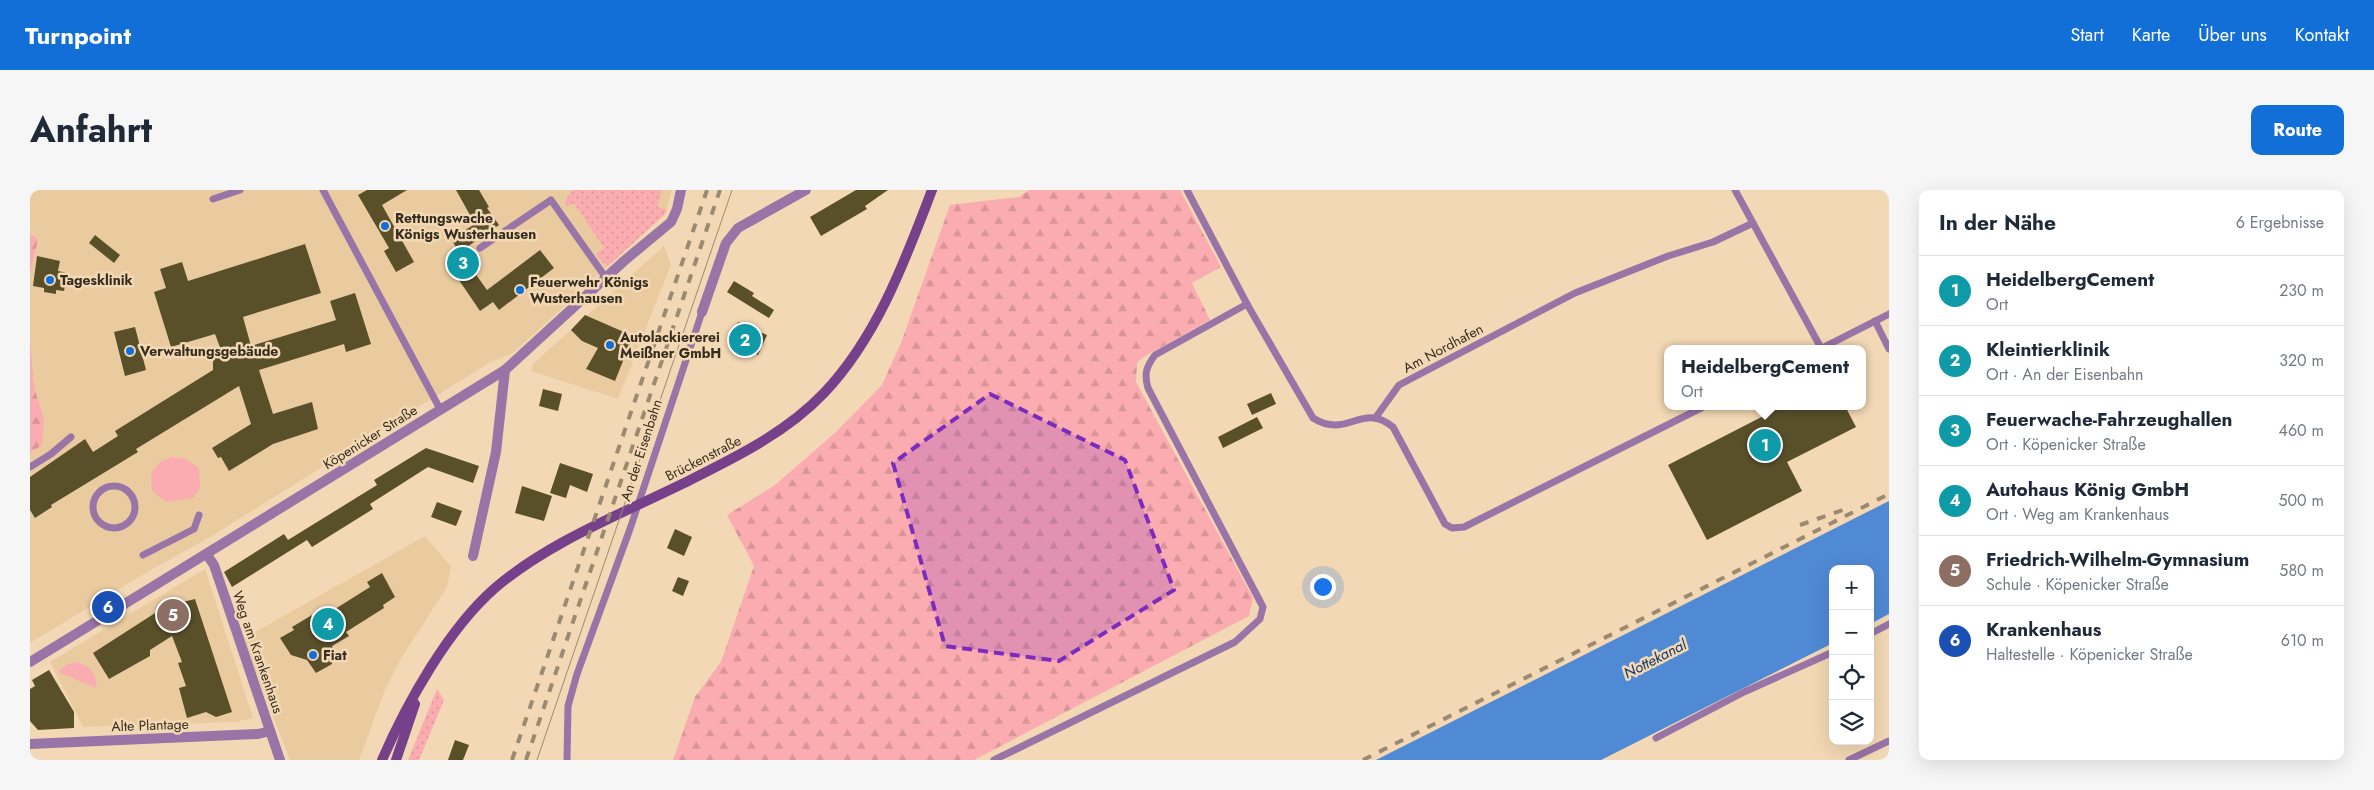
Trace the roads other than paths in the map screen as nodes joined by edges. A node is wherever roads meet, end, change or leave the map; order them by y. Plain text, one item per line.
1 (240, 190) edge
2 (323, 190) edge
3 (681, 190) edge
4 (806, 190) edge
5 (932, 190) edge
6 (1187, 190) edge
7 (1735, 190) edge
8 (213, 198) dead end
9 (1753, 223) junction
10 (480, 248) dead end
11 (606, 278) junction
12 (1248, 304) junction
13 (702, 312) joint
14 (1889, 314) edge
15 (1874, 321) junction
16 (1819, 345) edge
17 (1827, 345) edge
18 (1889, 349) edge
19 (505, 370) junction
20 (440, 409) junction
21 (1697, 410) edge
22 (1376, 417) junction
23 (71, 437) dead end
24 (30, 467) edge
25 (198, 515) dead end
26 (127, 524) joint
27 (143, 555) dead end
28 (208, 555) junction
29 (473, 556) dead end
30 (1889, 624) edge
31 (1874, 632) edge
32 (1829, 654) edge
33 (30, 662) edge
34 (420, 688) junction
35 (270, 731) junction
36 (1656, 738) dead end
37 (1889, 741) edge
38 (30, 744) edge
39 (280, 760) edge
40 (382, 760) edge
41 (396, 760) edge
42 (567, 760) edge
43 (994, 760) edge
44 (1849, 760) edge

1 - 8 lane
2 - 20 lane
3 - 11 street, Köpenicker Straße
4 - 13 street, An der Eisenbahn
5 - 34 main road, Brückenstraße
6 - 12 lane
7 - 9 lane
9 - 16 lane
9 - 22 lane, Am Nordhafen
10 - 11 lane
11 - 19 street, Köpenicker Straße
12 - 22 lane
12 - 43 lane
13 - 42 lane, An der Eisenbahn
14 - 15 lane
15 - 17 lane
15 - 18 lane
19 - 20 street, Köpenicker Straße
19 - 29 street
20 - 28 street, Köpenicker Straße
21 - 22 lane
23 - 24 lane
25 - 27 lane
26 - 26 lane
28 - 33 street, Köpenicker Straße
28 - 35 street, Weg am Krankenhaus
30 - 31 lane
32 - 36 lane
34 - 40 main road, Brückenstraße
34 - 41 main road, Brückenstraße
35 - 38 street, Alte Plantage
35 - 39 street, Weg am Krankenhaus
37 - 44 lane

